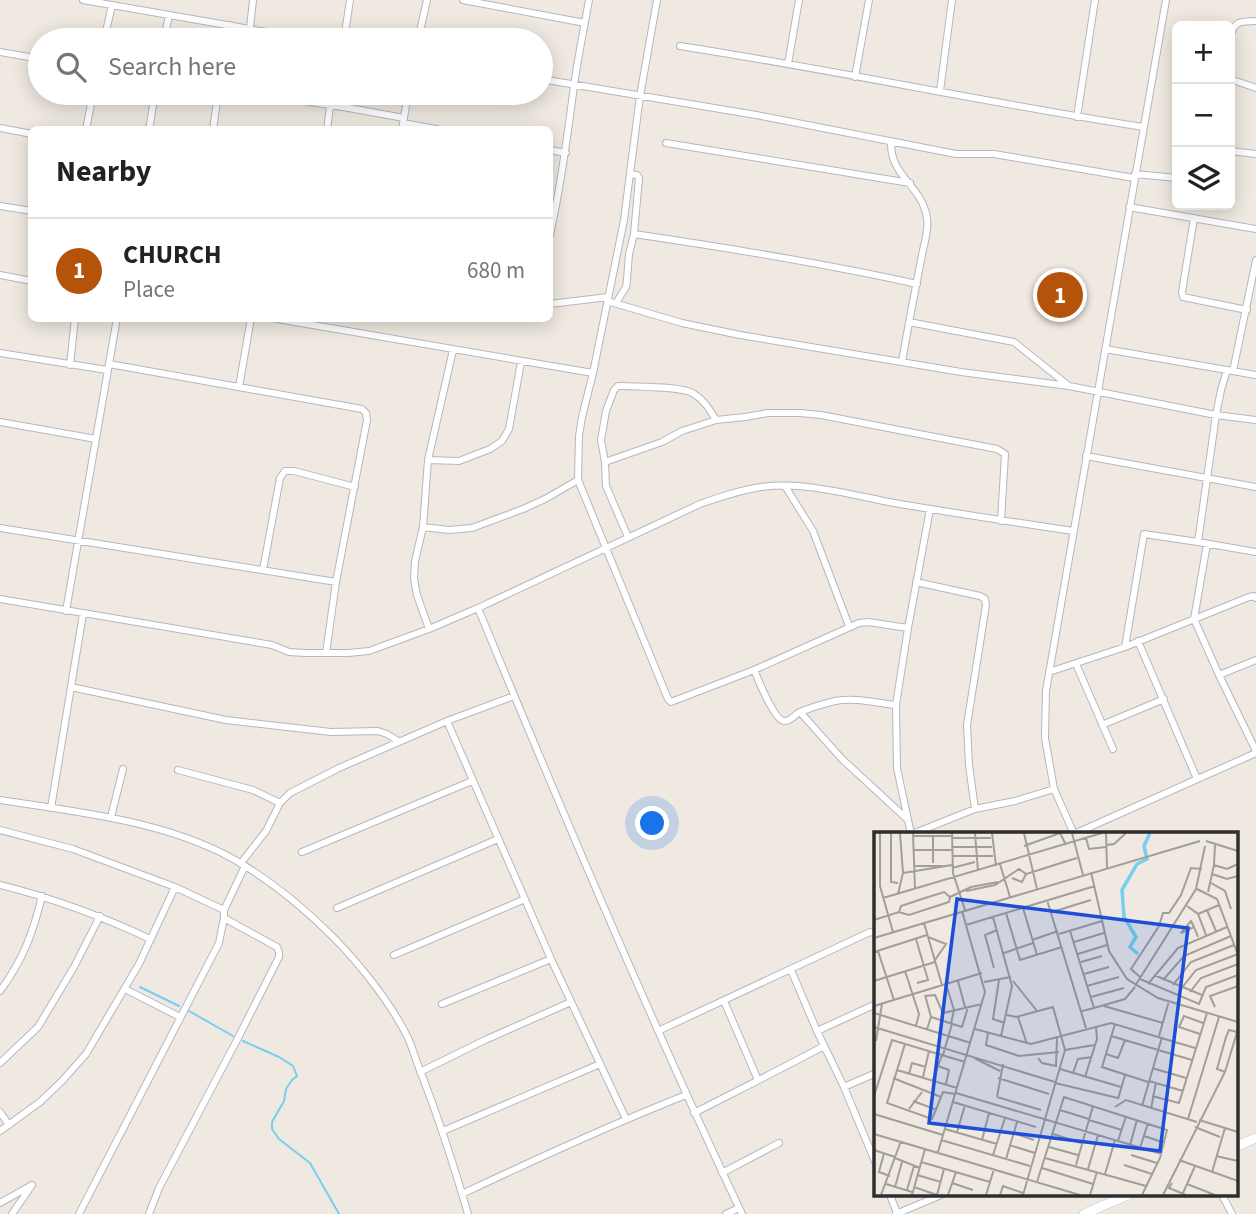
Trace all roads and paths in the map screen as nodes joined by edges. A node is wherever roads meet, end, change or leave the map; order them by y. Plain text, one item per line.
1 (83, 0) edge
2 (253, 0) edge
3 (350, 0) edge
4 (427, 0) edge
5 (463, 0) edge
6 (589, 0) edge
7 (657, 0) edge
8 (799, 0) edge
9 (869, 0) edge
10 (952, 0) edge
11 (1095, 0) edge
12 (1166, 0) edge
13 (112, 5) junction
14 (169, 15) junction
15 (1256, 21) edge
16 (585, 23) junction
17 (230, 25) junction
18 (1235, 26) edge
19 (107, 28) edge
20 (166, 28) edge
21 (229, 28) edge
22 (250, 28) joint
23 (346, 28) edge
24 (421, 28) edge
25 (680, 46) dead end
26 (0, 52) edge
27 (28, 57) edge
28 (788, 64) junction
29 (855, 77) junction
30 (553, 81) edge
31 (1235, 81) edge
32 (574, 85) junction
33 (1256, 88) edge
34 (940, 91) junction
35 (640, 96) junction
36 (91, 105) edge
37 (153, 105) edge
38 (216, 105) edge
39 (324, 105) edge
40 (406, 105) edge
41 (330, 106) junction
42 (1077, 117) junction
43 (403, 124) edge
44 (87, 126) edge
45 (150, 126) edge
46 (214, 126) edge
47 (328, 126) edge
48 (1143, 127) junction
49 (0, 128) edge
50 (28, 133) edge
51 (891, 142) junction
52 (666, 143) dead end
53 (553, 151) edge
54 (1235, 152) edge
55 (566, 153) junction
56 (1256, 154) edge
57 (630, 174) junction
58 (1135, 176) junction
59 (1172, 178) edge
60 (910, 183) junction
61 (0, 206) edge
62 (1129, 207) junction
63 (28, 210) edge
64 (553, 215) edge
65 (1194, 218) junction
66 (1256, 229) edge
67 (634, 234) junction
68 (1256, 260) edge
69 (0, 275) edge
70 (28, 280) edge
71 (916, 284) junction
72 (608, 299) junction
73 (616, 303) junction
74 (553, 304) edge
75 (1247, 310) junction
76 (909, 321) junction
77 (75, 322) edge
78 (116, 322) edge
79 (250, 322) edge
80 (295, 322) edge
81 (1105, 349) junction
82 (453, 350) junction
83 (0, 353) edge
84 (521, 362) junction
85 (902, 362) junction
86 (70, 365) junction
87 (108, 368) junction
88 (1230, 370) junction
89 (593, 373) junction
90 (1256, 375) edge
91 (1069, 386) junction
92 (239, 387) junction
93 (1098, 393) junction
94 (1216, 415) junction
95 (716, 420) junction
96 (1256, 420) edge
97 (0, 422) edge
98 (96, 439) junction
99 (1086, 456) junction
100 (428, 460) junction
101 (605, 462) junction
102 (1207, 478) junction
103 (578, 480) junction
104 (785, 486) junction
105 (355, 487) junction
106 (1256, 487) edge
107 (930, 509) junction
108 (1001, 521) junction
109 (423, 527) junction
110 (0, 528) edge
111 (1073, 531) junction
112 (628, 537) junction
113 (79, 541) junction
114 (1198, 542) junction
115 (1207, 544) junction
116 (605, 548) junction
117 (1256, 552) edge
118 (263, 570) junction
119 (336, 582) junction
120 (916, 582) junction
121 (1256, 598) edge
122 (0, 599) edge
123 (478, 608) junction
124 (66, 611) junction
125 (83, 614) junction
126 (1194, 619) junction
127 (849, 626) junction
128 (908, 628) junction
129 (429, 629) junction
130 (1138, 641) junction
131 (1125, 647) junction
132 (326, 653) junction
133 (1256, 660) edge
134 (1076, 664) junction
135 (754, 670) junction
136 (1049, 672) junction
137 (1219, 675) junction
138 (72, 687) junction
139 (514, 696) junction
140 (1164, 699) junction
141 (896, 705) junction
142 (800, 712) junction
143 (447, 721) junction
144 (1102, 725) junction
145 (398, 741) junction
146 (1113, 749) dead end
147 (1256, 752) edge
148 (123, 769) dead end
149 (177, 770) dead end
150 (1197, 779) junction
151 (472, 781) junction
152 (1054, 789) junction
153 (0, 800) edge
154 (280, 803) junction
155 (51, 808) junction
156 (975, 809) junction
157 (111, 817) junction
158 (907, 819) junction
159 (0, 831) edge
160 (911, 832) edge
161 (917, 832) edge
162 (1073, 832) edge
163 (1078, 832) edge
164 (498, 839) junction
165 (302, 852) dead end
166 (243, 864) junction
167 (0, 885) edge
168 (174, 887) junction
169 (42, 896) junction
170 (525, 899) junction
171 (337, 908) dead end
172 (224, 914) junction
173 (100, 916) junction
174 (874, 933) edge
175 (150, 939) junction
176 (394, 955) dead end
177 (551, 959) junction
178 (791, 970) junction
179 (125, 989) junction
180 (0, 991) edge
181 (724, 1000) junction
182 (571, 1002) junction
183 (442, 1004) dead end
184 (874, 1005) edge
185 (180, 1017) junction
186 (658, 1031) junction
187 (817, 1031) junction
188 (824, 1046) junction
189 (0, 1063) edge
190 (600, 1064) junction
191 (420, 1072) junction
192 (874, 1074) edge
193 (758, 1080) junction
194 (844, 1087) junction
195 (686, 1095) junction
196 (0, 1112) edge
197 (694, 1113) junction
198 (626, 1119) junction
199 (9, 1125) junction
200 (0, 1131) edge
201 (443, 1131) junction
202 (1256, 1138) edge
203 (779, 1143) dead end
204 (1238, 1146) edge
205 (873, 1147) edge
206 (722, 1172) junction
207 (462, 1194) junction
208 (890, 1196) edge
209 (939, 1196) edge
210 (1126, 1196) edge
211 (1222, 1196) edge
212 (0, 1203) edge
213 (740, 1211) edge
214 (12, 1214) edge
215 (79, 1214) edge
216 (149, 1214) edge
217 (468, 1214) edge
218 (726, 1214) edge
219 (897, 1214) edge
220 (1084, 1214) edge
221 (1231, 1214) edge

1 - 13 street
2 - 22 street
3 - 23 street
4 - 24 street
5 - 16 street
6 - 16 street
7 - 35 street
8 - 28 street
9 - 29 street
10 - 34 street
11 - 42 street
12 - 48 street
13 - 14 street
13 - 19 street
14 - 17 street
14 - 20 street
15 - 18 street
16 - 32 street
17 - 21 street
17 - 22 street
25 - 28 street
26 - 27 street
28 - 29 street
29 - 34 street
30 - 32 street
31 - 33 street
32 - 35 street
32 - 55 street
34 - 42 street
35 - 51 street
35 - 57 street
36 - 44 street
37 - 45 street
38 - 46 street
39 - 41 street
40 - 43 street
41 - 43 street
41 - 47 street
42 - 48 street
48 - 58 street
49 - 50 street
51 - 58 street
51 - 60 street
52 - 60 street
53 - 55 street
54 - 56 street
55 - 64 street
57 - 67 street
57 - 72 street
58 - 59 street
58 - 62 street
60 - 71 street
61 - 63 street
62 - 65 street
62 - 81 street
65 - 66 street
65 - 75 street
67 - 71 street
67 - 73 street
68 - 75 street
69 - 70 street
71 - 76 street
72 - 73 street
72 - 74 street
72 - 89 street
73 - 85 street
75 - 88 street
76 - 85 street
76 - 91 street
77 - 86 street
78 - 87 street
79 - 92 street
80 - 82 street
81 - 88 street
81 - 93 street
82 - 84 street
82 - 100 street
83 - 86 street
84 - 89 street
84 - 100 street
85 - 91 street
86 - 87 street
87 - 92 street
87 - 98 street
88 - 90 street
88 - 94 street
89 - 103 street
91 - 93 street
92 - 105 street
93 - 94 street
93 - 99 street
94 - 96 street
94 - 102 street
95 - 101 street
95 - 101 street
95 - 108 street
97 - 98 street
98 - 113 street
99 - 102 street
99 - 111 street
100 - 109 street
101 - 112 street
102 - 106 street
102 - 114 street
103 - 109 street
103 - 116 street
104 - 107 street
104 - 112 street
104 - 127 street
105 - 118 street
105 - 119 street
107 - 108 street
107 - 120 street
108 - 111 street
109 - 129 street
110 - 113 street
111 - 136 street
112 - 116 street
113 - 118 street
113 - 124 street
114 - 115 street
114 - 131 street
115 - 117 street
115 - 126 street
116 - 123 street
116 - 135 street
118 - 119 street
119 - 132 street
120 - 128 street
120 - 156 street
121 - 126 street
122 - 124 street
123 - 129 street
123 - 139 street
124 - 125 street
125 - 132 street
125 - 138 street
126 - 130 street
126 - 137 street
127 - 128 street
127 - 135 street
128 - 141 street
129 - 132 street
130 - 131 street
130 - 140 street
131 - 134 street
133 - 137 street
134 - 136 street
134 - 144 street
135 - 142 street
136 - 152 street
137 - 147 street
138 - 145 street
138 - 155 street
139 - 143 street
139 - 186 street
140 - 144 street
140 - 150 street
141 - 142 street
141 - 158 street
142 - 158 street
143 - 145 street
143 - 151 street
144 - 146 street
145 - 154 street
147 - 150 street
148 - 157 street
149 - 154 street
150 - 163 street
151 - 164 street
151 - 165 street
152 - 156 street
152 - 162 street
153 - 155 street
154 - 166 street
155 - 157 street
156 - 161 street
157 - 166 street
158 - 160 street
159 - 168 street
164 - 170 street
164 - 171 street
166 - 172 street
166 - 191 street
167 - 169 street
168 - 172 street
168 - 175 street
169 - 173 street
169 - 180 street
170 - 176 street
170 - 177 street
172 - 185 street
172 - 216 street
173 - 175 street
173 - 189 street
174 - 178 street
175 - 179 street
177 - 182 street
177 - 183 street
178 - 181 street
178 - 187 street
179 - 185 street
179 - 199 street
181 - 186 street
181 - 193 street
182 - 190 street
182 - 191 street
184 - 187 street
185 - 215 street
186 - 195 street
187 - 188 street
188 - 193 street
188 - 194 street
190 - 198 street
190 - 201 street
191 - 201 street
192 - 194 street
193 - 197 street
194 - 205 street
195 - 197 street
195 - 198 street
196 - 199 street
197 - 206 street
198 - 207 street
199 - 200 street
201 - 207 street
202 - 204 street
203 - 206 street
206 - 213 street
207 - 217 street
208 - 219 street
209 - 219 street
210 - 220 street
211 - 221 street
212 - 214 street
213 - 218 street

